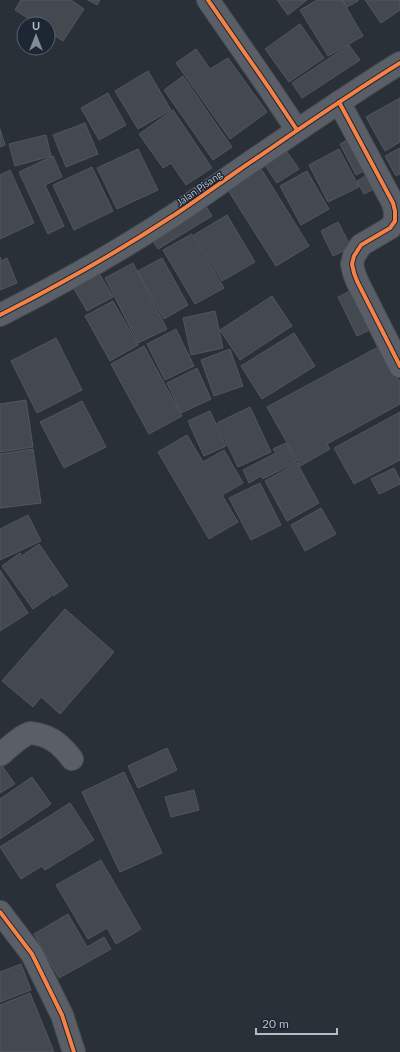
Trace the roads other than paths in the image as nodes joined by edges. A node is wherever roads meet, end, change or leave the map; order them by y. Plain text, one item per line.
1 (208, 0) edge
2 (400, 63) edge
3 (339, 102) junction
4 (297, 130) junction
5 (0, 315) edge
6 (400, 366) edge
7 (0, 755) edge
8 (72, 759) dead end
9 (0, 912) edge
10 (74, 1052) edge

1 - 4 street
2 - 3 street, Jalan Pisang
3 - 4 street, Jalan Pisang
3 - 6 street
4 - 5 street, Jalan Pisang
7 - 8 street
9 - 10 street

